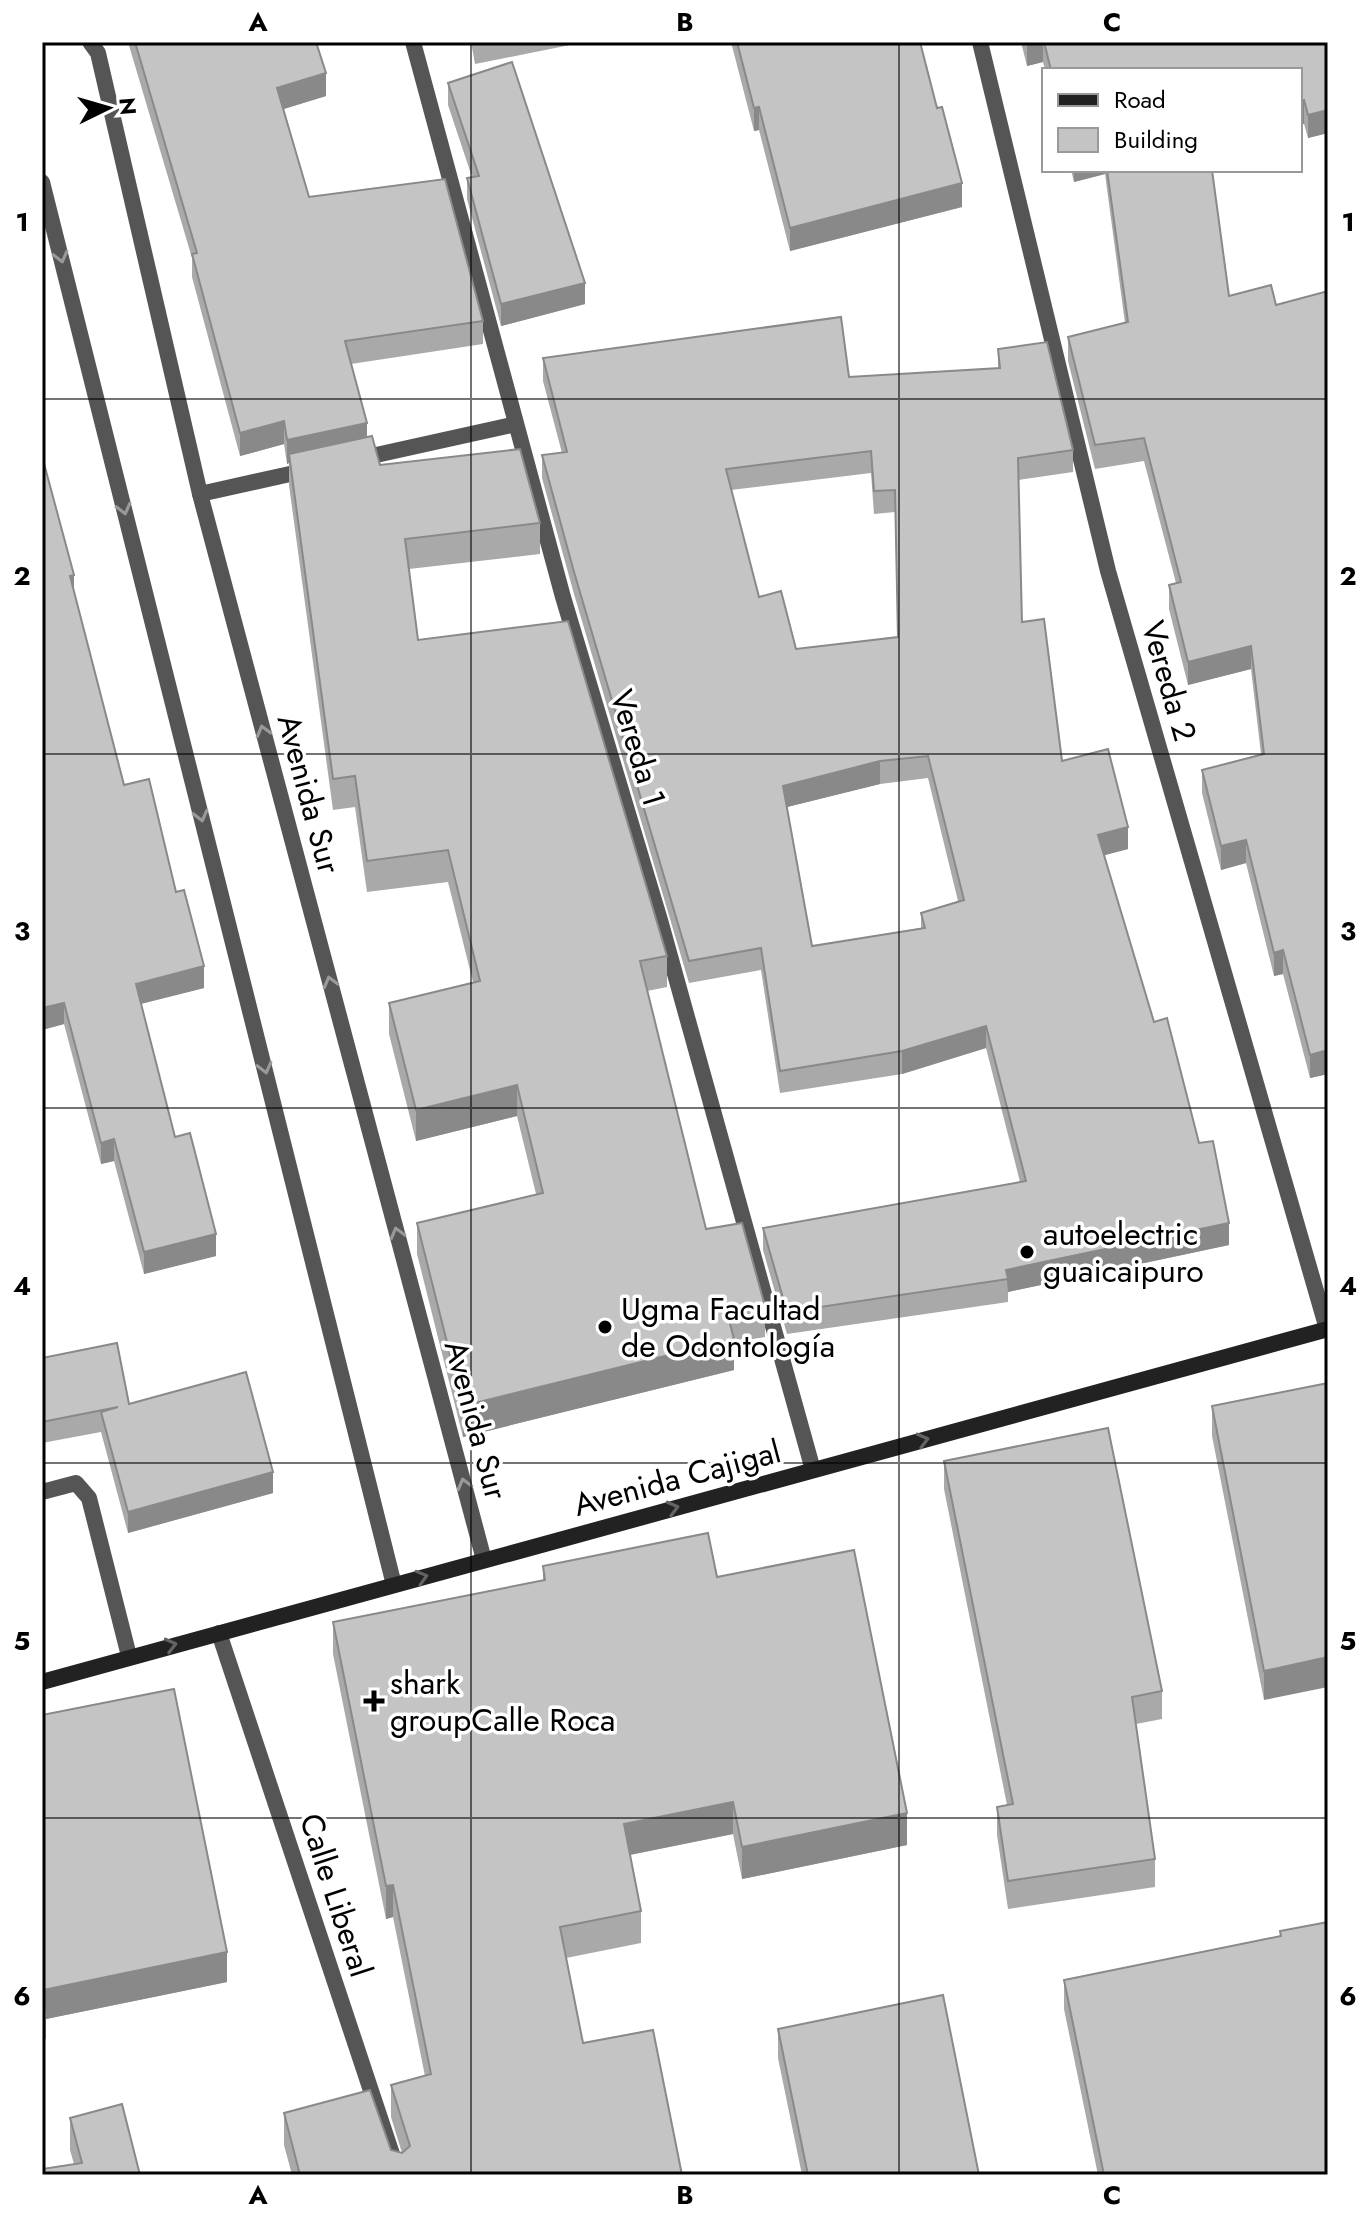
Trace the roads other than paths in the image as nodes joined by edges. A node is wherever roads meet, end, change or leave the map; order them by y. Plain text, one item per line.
1 (90, 42) edge
2 (413, 42) edge
3 (980, 42) edge
4 (42, 182) edge
5 (516, 424) junction
6 (200, 494) junction
7 (1328, 1329) edge
8 (813, 1470) junction
9 (42, 1492) edge
10 (484, 1560) junction
11 (394, 1585) junction
12 (219, 1633) junction
13 (129, 1656) junction
14 (42, 1680) edge
15 (399, 2175) edge

1 - 6 street, Avenida Sur
2 - 5 street, Vereda 1
3 - 7 street, Vereda 2
4 -> 11 street
5 - 6 street
5 - 8 street, Vereda 1
10 -> 6 street, Avenida Sur
8 -> 7 main road, Avenida Cajigal
10 -> 8 main road, Avenida Cajigal
9 - 13 street
11 -> 10 main road, Avenida Cajigal
11 - 12 main road, Avenida Cajigal
13 -> 12 main road, Avenida Cajigal
12 - 15 street, Calle Liberal
13 - 14 main road, Avenida Cajigal

